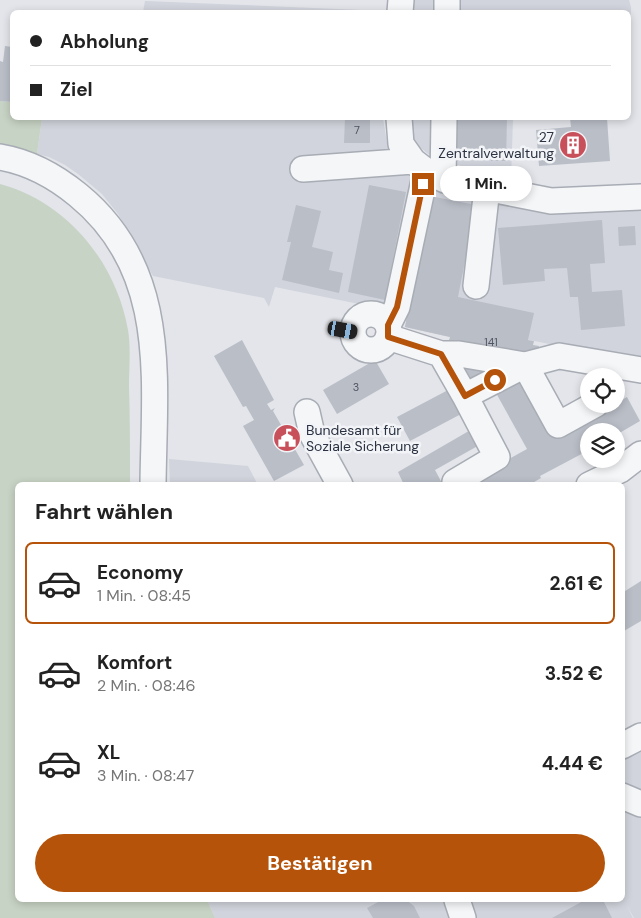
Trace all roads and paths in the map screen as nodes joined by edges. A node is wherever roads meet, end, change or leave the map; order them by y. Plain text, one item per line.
1 (399, 120) edge
2 (443, 120) edge
3 (0, 157) edge
4 (303, 169) dead end
5 (427, 170) junction
6 (487, 188) junction
7 (641, 197) edge
8 (476, 286) dead end
9 (348, 331) dead end
10 (388, 331) junction
11 (441, 354) junction
12 (525, 365) junction
13 (604, 368) edge
14 (625, 370) edge
15 (641, 370) edge
16 (465, 396) junction
17 (307, 412) dead end
18 (580, 413) edge
19 (641, 454) edge
20 (631, 468) edge
21 (153, 482) edge
22 (338, 482) edge
23 (455, 482) edge
24 (596, 482) edge
25 (641, 736) edge
26 (625, 744) edge
27 (625, 797) edge
28 (641, 804) edge
29 (458, 902) edge
30 (463, 918) edge

1 - 5 street
2 - 5 street
3 - 21 street
4 - 5 street
5 - 6 street
5 - 10 street
6 - 7 street
6 - 8 street
9 - 10 street
10 - 11 street
11 - 12 street
11 - 16 street
12 - 13 street
12 - 16 street
12 - 18 street
14 - 15 street
16 - 23 street
17 - 22 street
19 - 20 street
20 - 24 street
25 - 26 street
27 - 28 street
29 - 30 street

